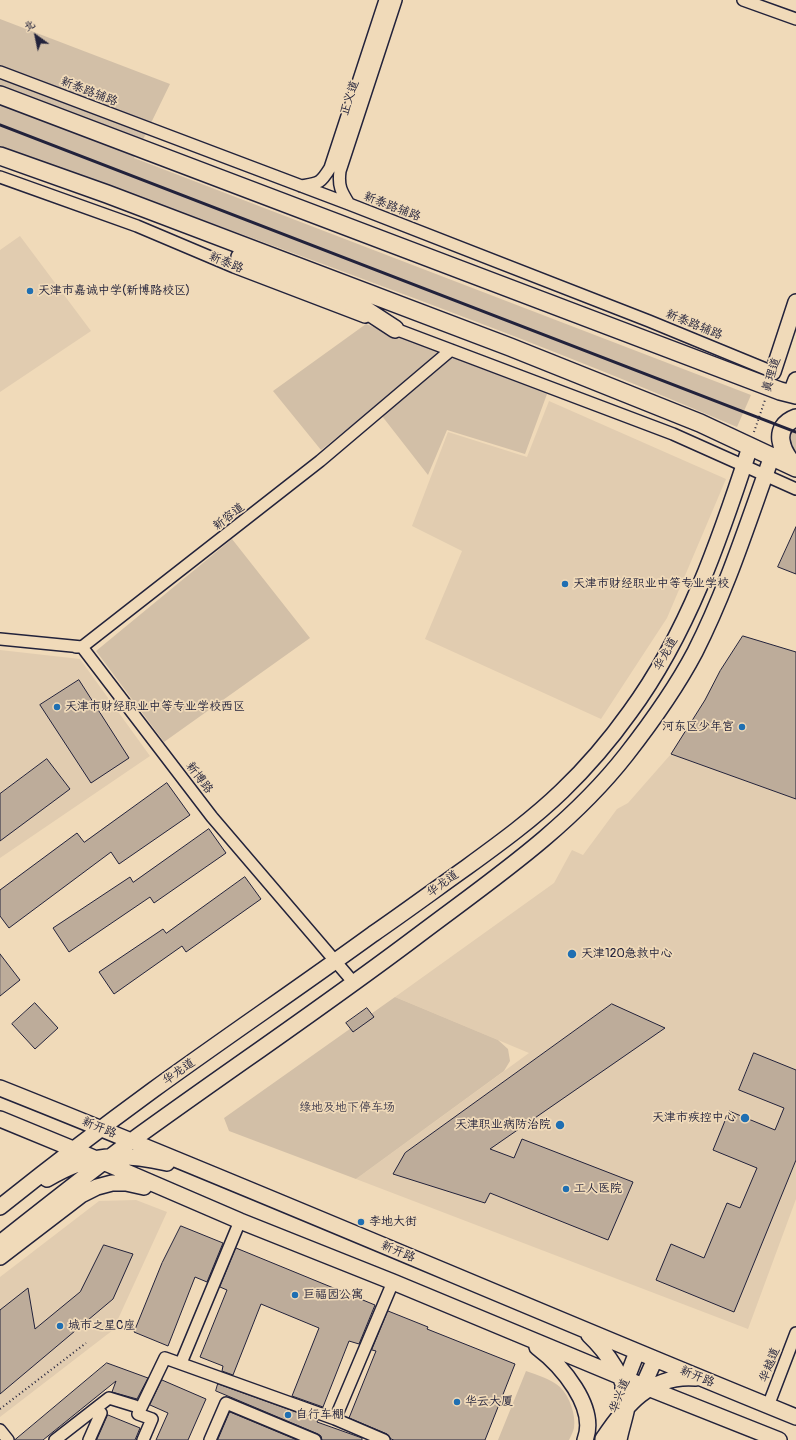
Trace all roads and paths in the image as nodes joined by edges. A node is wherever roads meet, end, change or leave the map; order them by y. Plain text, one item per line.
1 (385, 0) edge
2 (396, 0) edge
3 (743, 0) edge
4 (796, 19) edge
5 (0, 72) edge
6 (0, 95) edge
7 (0, 156) edge
8 (0, 177) edge
9 (302, 186) junction
10 (348, 204) junction
11 (168, 218) junction
12 (796, 302) edge
13 (395, 329) junction
14 (451, 350) junction
15 (771, 379) junction
16 (794, 389) edge
17 (796, 418) edge
18 (750, 447) junction
19 (772, 456) junction
20 (796, 467) edge
21 (754, 469) junction
22 (796, 489) edge
23 (0, 639) edge
24 (82, 647) junction
25 (336, 961) junction
26 (354, 983) junction
27 (0, 1088) edge
28 (0, 1120) edge
29 (101, 1128) junction
30 (132, 1141) junction
31 (73, 1149) junction
32 (103, 1159) junction
33 (198, 1169) junction
34 (178, 1194) junction
35 (0, 1208) edge
36 (240, 1221) junction
37 (0, 1243) edge
38 (0, 1257) edge
39 (393, 1282) junction
40 (584, 1330) junction
41 (796, 1333) edge
42 (521, 1335) junction
43 (86, 1343) dead end
44 (637, 1352) junction
45 (655, 1359) junction
46 (181, 1363) junction
47 (702, 1379) junction
48 (623, 1380) junction
49 (644, 1390) junction
50 (135, 1406) dead end
51 (627, 1406) junction
52 (768, 1406) junction
53 (0, 1409) edge
54 (101, 1413) dead end
55 (796, 1417) edge
56 (335, 1419) junction
57 (0, 1430) edge
58 (8, 1440) edge
59 (55, 1440) edge
60 (90, 1440) edge
61 (143, 1440) edge
62 (210, 1440) edge
63 (315, 1440) edge
64 (384, 1440) edge
65 (585, 1440) edge
66 (603, 1440) edge
67 (620, 1440) edge
68 (779, 1440) edge

1 - 9 street, 正义道
2 - 10 street, 正义道
3 - 4 street
5 - 9 street, 新泰路辅路
6 - 15 highway
7 - 11 highway
8 - 13 street, 新泰路
9 - 10 street, 新泰路辅路
10 - 15 street, 新泰路辅路
11 - 13 highway
11 - 18 highway
12 - 15 main road, 真理道
13 - 14 street, 新泰路
14 - 21 street, 新泰路
14 - 24 street, 新容道
15 - 16 highway
15 - 18 path, 真理道
17 - 20 highway
18 - 19 highway
18 - 21 main road, 华龙道
19 - 20 highway
19 - 21 main road
21 - 22 street, 新泰路
21 - 25 main road, 华龙道
21 - 26 main road
23 - 24 street
24 - 25 street, 新博路
25 - 26 street, 新博路
25 - 29 main road, 华龙道
26 - 30 main road
27 - 29 main road, 新开路
28 - 31 main road
29 - 30 main road, 新开路
29 - 31 main road, 华龙道
30 - 32 main road
30 - 33 main road, 新开路
31 - 32 main road
31 - 35 main road, 华龙道
32 - 33 main road
32 - 34 main road
32 - 35 main road
32 - 37 main road
33 - 40 main road, 新开路
34 - 36 main road
34 - 38 main road
36 - 39 main road
36 - 46 street
39 - 42 main road
39 - 56 street
40 - 44 main road, 新开路
40 - 48 main road
41 - 52 street, 华越道
42 - 48 main road
42 - 65 main road
43 - 53 path
44 - 45 main road, 新开路
44 - 48 main road, 华兴道
45 - 47 main road, 新开路
45 - 49 main road, 华兴道
46 - 56 street
46 - 61 street
47 - 49 main road
47 - 52 main road, 新开路
48 - 49 main road
48 - 51 main road
48 - 66 main road, 华兴道
49 - 51 main road
49 - 67 main road, 华兴道
49 - 68 main road
50 - 59 street
51 - 66 main road
51 - 67 main road
52 - 55 main road, 新开路
54 - 60 street
56 - 64 street
57 - 58 street
62 - 63 street

